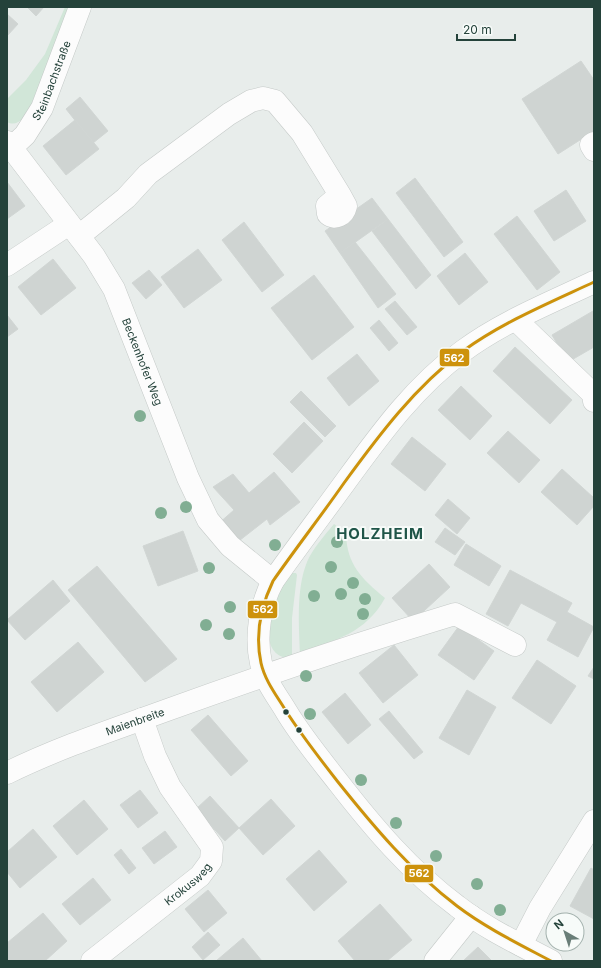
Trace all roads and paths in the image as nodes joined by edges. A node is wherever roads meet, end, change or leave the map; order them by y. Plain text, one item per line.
1 (80, 7) edge
2 (594, 143) edge
3 (9, 145) edge
4 (594, 150) edge
5 (340, 195) dead end
6 (74, 230) junction
7 (7, 265) edge
8 (594, 282) edge
9 (516, 320) junction
10 (594, 401) edge
11 (273, 581) junction
12 (515, 645) dead end
13 (265, 675) junction
14 (142, 719) junction
15 (7, 773) edge
16 (594, 821) edge
17 (471, 916) junction
18 (521, 945) junction
19 (92, 961) edge
20 (435, 961) edge
21 (551, 961) edge

1 - 3 street, Steinbachstraße
2 - 4 street
3 - 6 street, Beckenhofer Weg
5 - 6 street
6 - 7 street
6 - 11 street, Beckenhofer Weg
8 - 9 street
9 - 10 street
9 - 11 street
11 - 13 street
12 - 13 street, Maienbreite
13 - 14 street, Maienbreite
13 - 17 street
14 - 15 street, Maienbreite
14 - 19 street, Krokusweg
16 - 18 street
17 - 18 street
17 - 20 street
18 - 21 street

